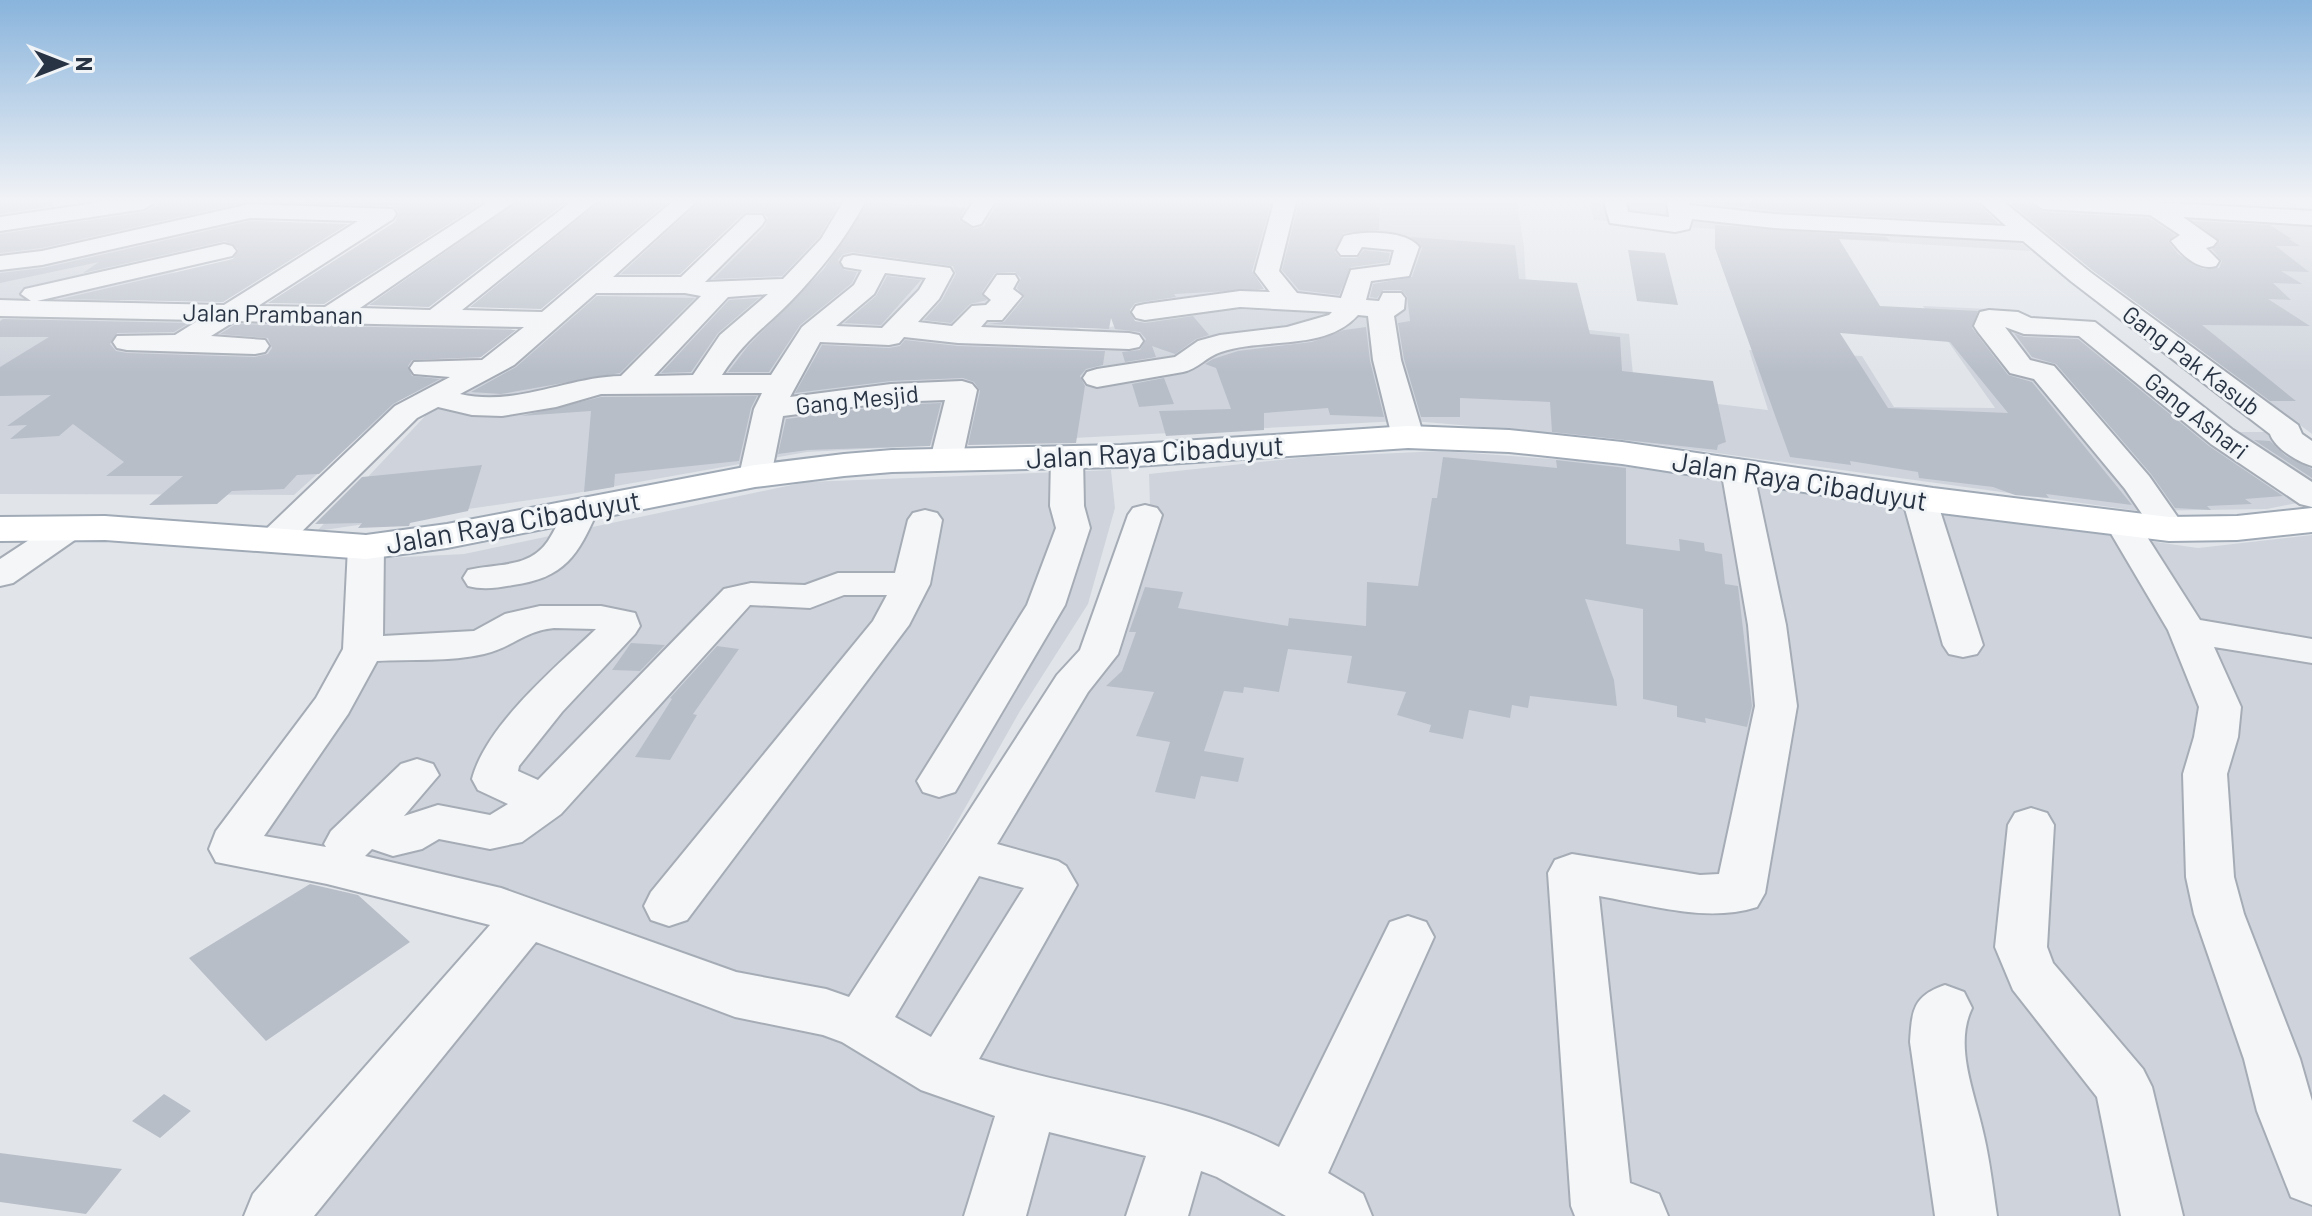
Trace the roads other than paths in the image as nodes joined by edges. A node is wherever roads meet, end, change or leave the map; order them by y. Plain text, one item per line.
1 (36, 259) edge
2 (190, 259) edge
3 (210, 259) edge
4 (312, 259) edge
5 (417, 259) edge
6 (512, 259) edge
7 (618, 259) edge
8 (715, 259) edge
9 (1269, 259) edge
10 (1404, 259) edge
11 (2062, 259) edge
12 (2204, 259) edge
13 (813, 260) joint
14 (2207, 261) dead end
15 (0, 263) edge
16 (876, 266) junction
17 (1006, 280) dead end
18 (587, 285) junction
19 (688, 285) junction
20 (789, 286) junction
21 (721, 290) junction
22 (1281, 290) junction
23 (930, 294) junction
24 (1354, 295) junction
25 (0, 302) edge
26 (0, 308) edge
27 (116, 309) junction
28 (1145, 312) dead end
29 (225, 313) junction
30 (987, 313) junction
31 (333, 314) junction
32 (1020, 316) dead end
33 (437, 317) junction
34 (545, 320) junction
35 (898, 328) junction
36 (812, 333) junction
37 (961, 334) junction
38 (1129, 341) dead end
39 (127, 342) dead end
40 (192, 344) junction
41 (255, 346) dead end
42 (160, 371) dead end
43 (1097, 378) dead end
44 (428, 382) junction
45 (630, 384) junction
46 (702, 384) junction
47 (774, 396) junction
48 (2285, 436) junction
49 (1408, 437) junction
50 (2222, 437) junction
51 (2312, 456) edge
52 (1067, 457) junction
53 (946, 460) junction
54 (1737, 469) junction
55 (755, 476) junction
56 (2312, 497) edge
57 (1919, 498) junction
58 (581, 510) junction
59 (1145, 515) dead end
60 (925, 520) dead end
61 (2312, 520) edge
62 (2123, 525) junction
63 (70, 528) junction
64 (0, 529) edge
65 (2169, 529) junction
66 (274, 540) junction
67 (366, 547) junction
68 (0, 575) edge
69 (481, 578) dead end
70 (911, 584) junction
71 (2187, 630) junction
72 (1963, 645) dead end
73 (363, 649) junction
74 (2312, 651) edge
75 (417, 775) dead end
76 (939, 781) dead end
77 (545, 802) junction
78 (2031, 825) dead end
79 (364, 829) junction
80 (967, 855) junction
81 (327, 866) junction
82 (669, 906) dead end
83 (526, 918) junction
84 (1408, 937) dead end
85 (1945, 1008) dead end
86 (861, 1025) junction
87 (941, 1072) junction
88 (1029, 1101) junction
89 (1182, 1137) junction
90 (2312, 1176) edge
91 (1292, 1185) junction
92 (275, 1216) edge
93 (995, 1216) edge
94 (1157, 1216) edge
95 (1341, 1216) edge
96 (1637, 1216) edge
97 (1966, 1216) edge
98 (2152, 1216) edge

1 - 15 street
2 - 25 street
3 - 27 street
4 - 29 street
5 - 31 street
6 - 33 street
7 - 18 street
8 - 19 street
9 - 22 street
10 - 24 street
11 - 48 street, Gang Pak Kasub
12 - 14 street
13 - 16 street
13 - 20 street
16 - 23 street
16 - 36 street, Gang Mesjid
17 - 30 street
18 - 19 street
18 - 34 street
19 - 21 street
20 - 21 street
20 - 46 street
21 - 45 street
22 - 24 street
22 - 28 street
23 - 30 street
23 - 35 street
24 - 43 street
24 - 49 street
26 - 27 street, Jalan Prambanan
27 - 29 street, Jalan Prambanan
29 - 31 street, Jalan Prambanan
29 - 40 street
30 - 32 street
30 - 37 street
31 - 33 street, Jalan Prambanan
33 - 34 street, Jalan Prambanan
34 - 44 street
35 - 36 street
35 - 37 street
36 - 47 street, Gang Mesjid
37 - 38 street
39 - 40 street
40 - 41 street
40 - 42 street
44 - 45 street
44 - 66 street
45 - 46 street
46 - 47 street
47 - 53 street, Gang Mesjid
47 - 55 street
48 - 50 street
48 - 51 street, Gang Pak Kasub
49 - 52 main road, Jalan Raya Cibaduyut
49 - 54 main road, Jalan Raya Cibaduyut
50 - 56 street, Gang Ashari
50 - 65 street, Gang Ashari
52 - 53 main road, Jalan Raya Cibaduyut
52 - 76 street
53 - 55 main road, Jalan Raya Cibaduyut
54 - 57 main road, Jalan Raya Cibaduyut
54 - 96 street
55 - 58 main road, Jalan Raya Cibaduyut
57 - 62 main road, Jalan Raya Cibaduyut
57 - 72 street
58 - 67 main road, Jalan Raya Cibaduyut
58 - 69 street
59 - 80 street
60 - 70 street
61 - 65 main road, Jalan Raya Cibaduyut
62 - 65 main road, Jalan Raya Cibaduyut
62 - 71 street
63 - 64 main road, Jalan Raya Cibaduyut
63 - 66 main road, Jalan Raya Cibaduyut
63 - 68 street
66 - 67 main road, Jalan Raya Cibaduyut
67 - 73 street
70 - 77 street
70 - 82 street
71 - 74 street
71 - 90 street
73 - 77 street
73 - 81 street
75 - 79 street
77 - 79 street
78 - 98 street
79 - 81 street
80 - 86 street
80 - 87 street
81 - 83 street
83 - 86 street
83 - 92 street
84 - 91 street
85 - 97 street
86 - 87 street
87 - 88 street
88 - 89 street
88 - 93 street
89 - 91 street
89 - 94 street
91 - 95 street

